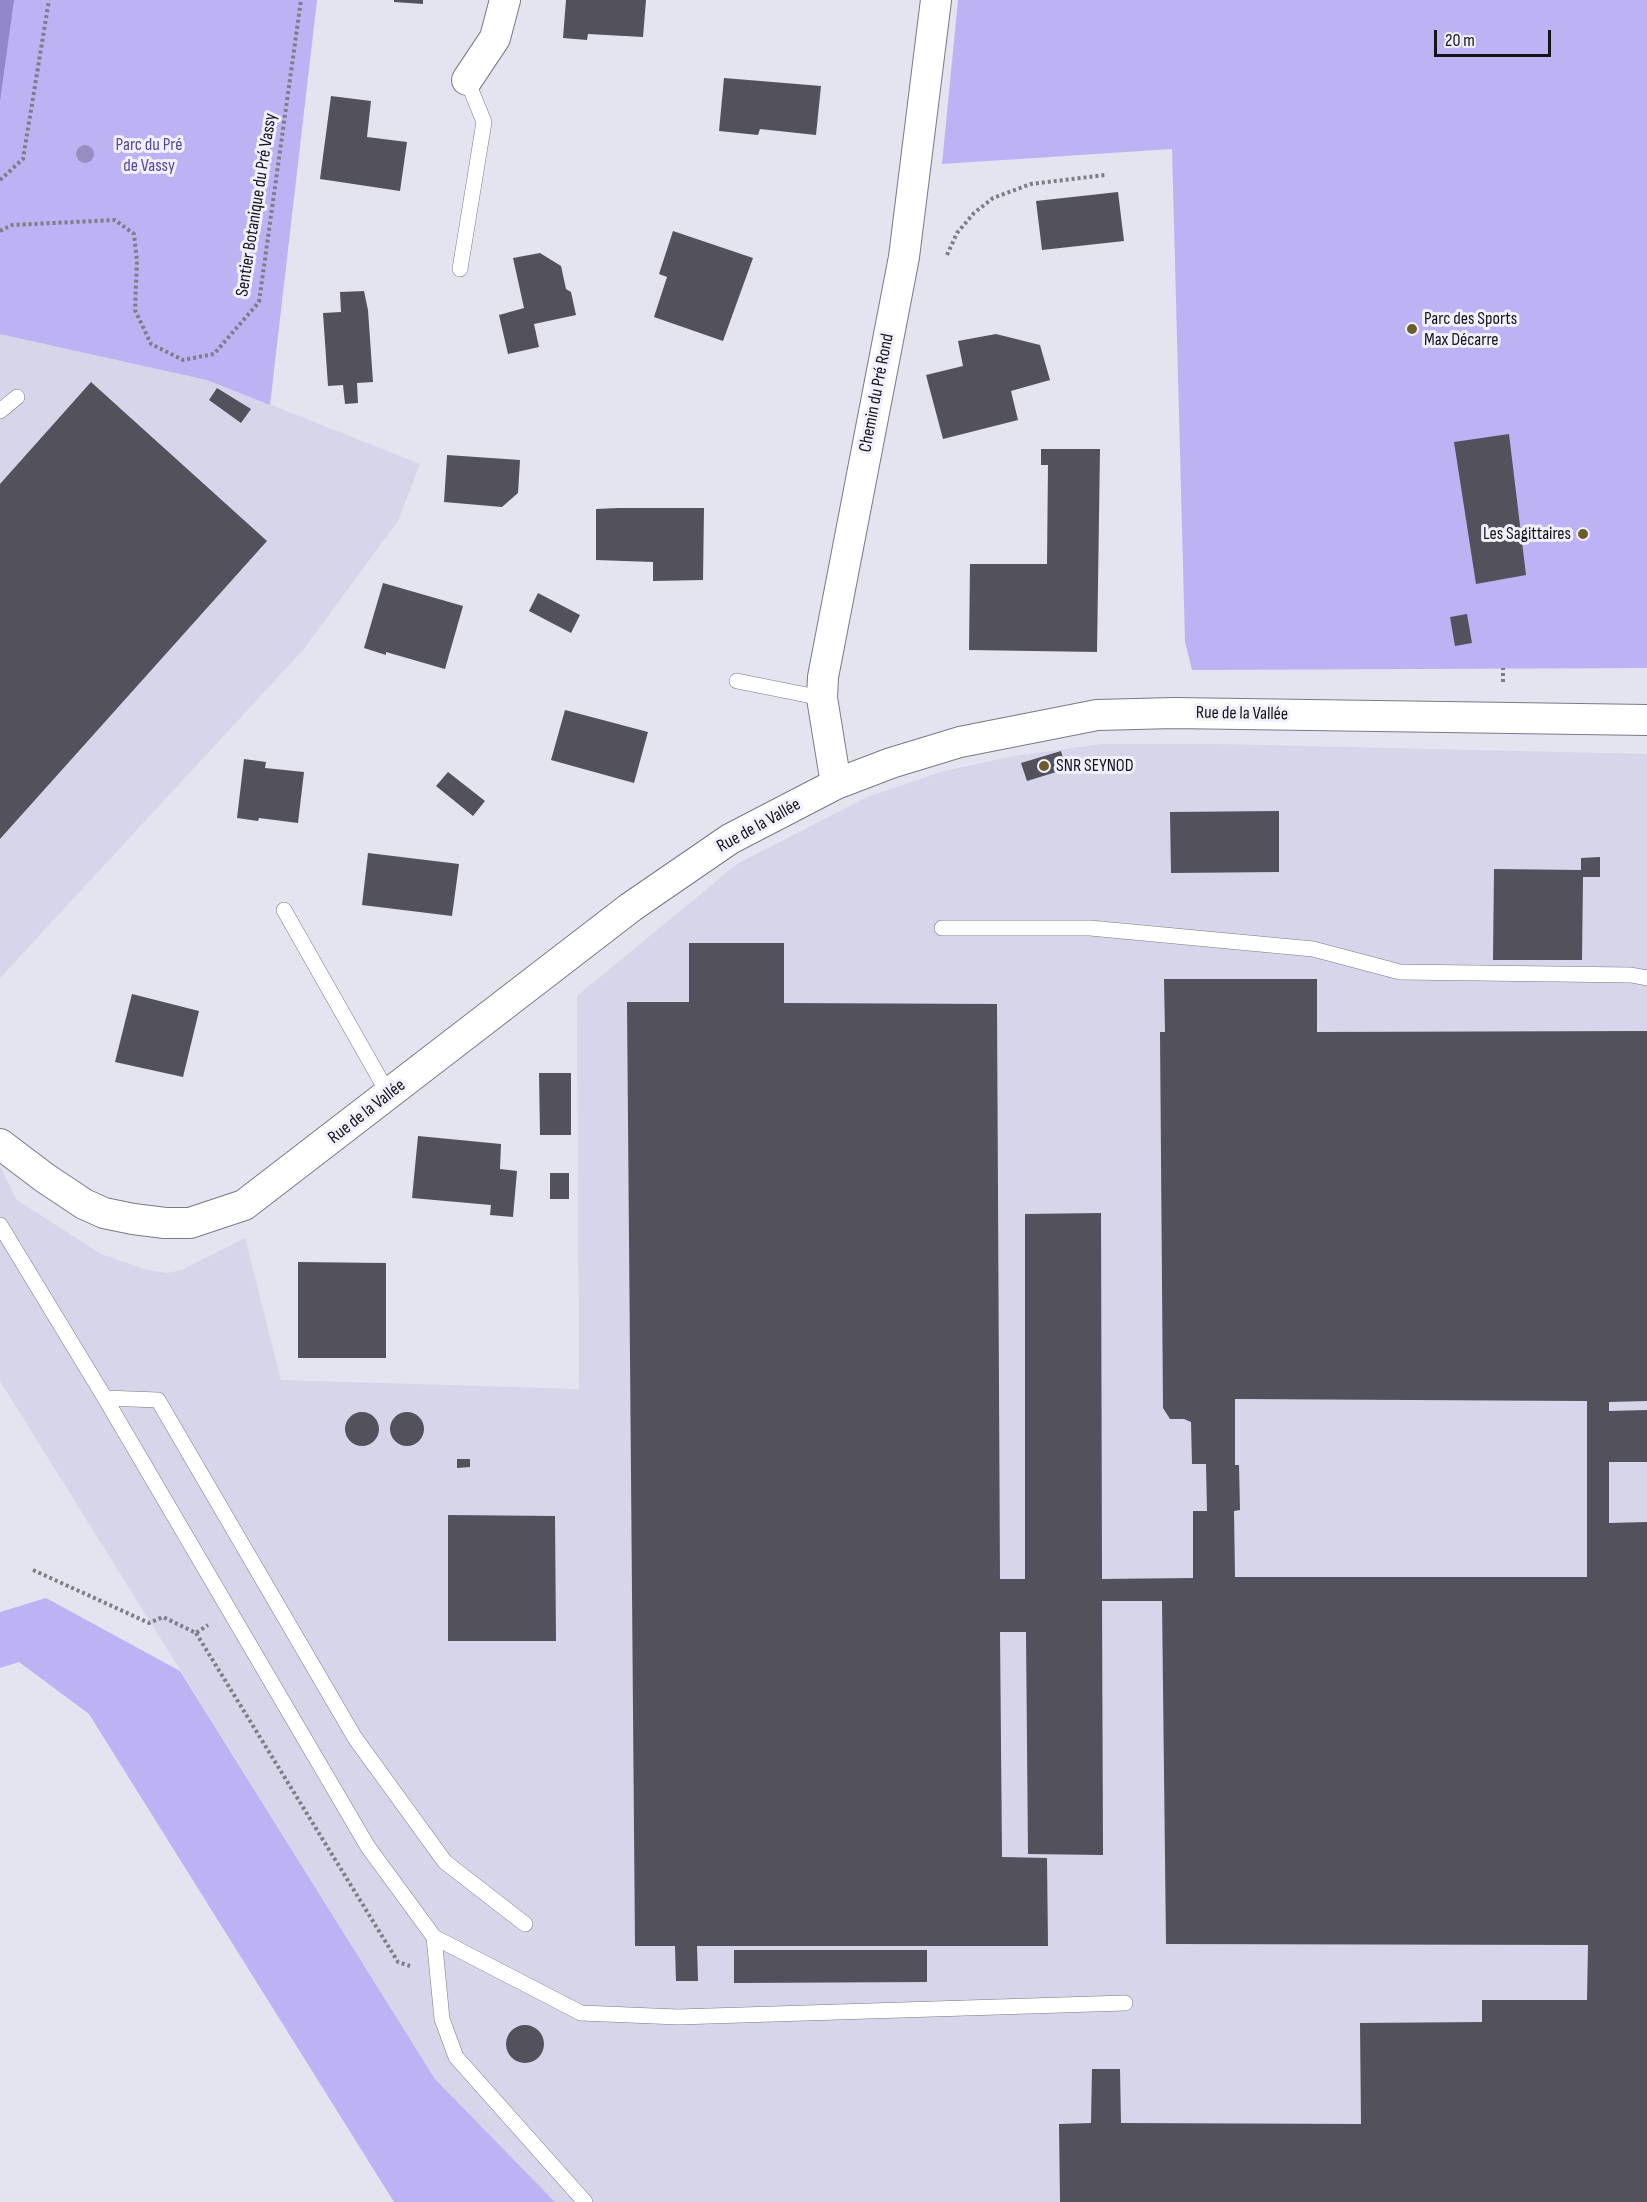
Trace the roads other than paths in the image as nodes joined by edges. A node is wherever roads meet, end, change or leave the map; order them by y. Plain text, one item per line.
1 (505, 0) edge
2 (936, 0) edge
3 (467, 80) joint
4 (460, 269) dead end
5 (17, 397) dead end
6 (0, 411) edge
7 (736, 681) dead end
8 (822, 698) junction
9 (1647, 720) edge
10 (836, 784) junction
11 (284, 910) dead end
12 (942, 928) dead end
13 (1647, 978) edge
14 (389, 1095) junction
15 (0, 1144) edge
16 (0, 1225) edge
17 (105, 1398) junction
18 (525, 1924) dead end
19 (434, 1937) junction
20 (1125, 2003) dead end
21 (585, 2202) edge

1 - 3 street
2 - 8 street, Chemin du Pré Rond
3 - 4 lane
5 - 6 lane
7 - 8 lane
8 - 10 street, Chemin du Pré Rond
9 - 10 street, Rue de la Vallée
10 - 14 street, Rue de la Vallée
11 - 14 lane
12 - 13 lane
14 - 15 street, Rue de la Vallée
16 - 17 lane
17 - 18 lane
17 - 19 lane
19 - 20 lane
19 - 21 lane

